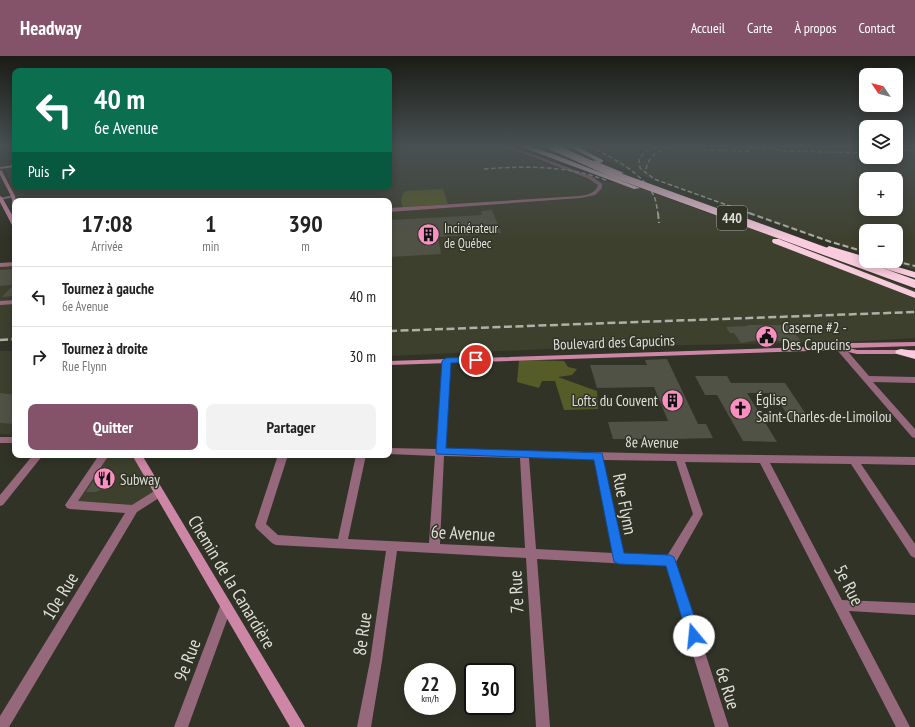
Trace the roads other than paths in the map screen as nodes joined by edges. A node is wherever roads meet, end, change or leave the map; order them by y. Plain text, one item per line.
1 (4, 177) edge
2 (589, 177) edge
3 (607, 177) edge
4 (611, 177) edge
5 (622, 177) edge
6 (633, 177) edge
7 (636, 188) junction
8 (14, 196) joint
9 (0, 198) edge
10 (392, 210) edge
11 (12, 220) edge
12 (776, 241) junction
13 (824, 248) junction
14 (859, 259) edge
15 (12, 264) edge
16 (0, 265) edge
17 (891, 268) edge
18 (915, 275) edge
19 (915, 280) edge
20 (915, 284) edge
21 (915, 290) edge
22 (915, 295) edge
23 (0, 302) edge
24 (12, 302) edge
25 (915, 344) edge
26 (840, 348) junction
27 (901, 352) joint
28 (915, 353) edge
29 (446, 361) junction
30 (392, 363) edge
31 (867, 379) junction
32 (915, 380) edge
33 (915, 435) edge
34 (0, 440) edge
35 (12, 440) edge
36 (392, 451) edge
37 (441, 452) junction
38 (524, 454) junction
39 (598, 456) junction
40 (36, 458) edge
41 (102, 458) edge
42 (139, 458) edge
43 (282, 458) edge
44 (360, 458) edge
45 (679, 458) junction
46 (763, 459) junction
47 (853, 460) junction
48 (915, 461) edge
49 (159, 493) junction
50 (0, 502) edge
51 (133, 509) junction
52 (342, 544) junction
53 (392, 547) junction
54 (434, 549) junction
55 (915, 553) edge
56 (532, 554) junction
57 (619, 558) junction
58 (670, 561) junction
59 (839, 605) junction
60 (226, 606) junction
61 (915, 609) edge
62 (1, 727) edge
63 (181, 727) edge
64 (298, 727) edge
65 (364, 727) edge
66 (543, 727) edge
67 (722, 727) edge
68 (903, 727) edge

1 - 8 main road
2 - 10 street
3 - 7 highway
4 - 7 highway
5 - 20 highway, 440, bridge
6 - 13 highway, 440, bridge
7 - 12 highway
8 - 9 street
9 - 11 main road
12 - 21 highway
12 - 22 highway
13 - 14 highway
13 - 19 highway, 440, bridge
15 - 16 street
17 - 18 highway
23 - 24 street
25 - 26 main road, Boulevard des Capucins
26 - 27 main road, Boulevard des Capucins
26 - 29 main road, Boulevard des Capucins
26 - 31 street
27 - 28 highway
29 - 30 main road, Boulevard des Capucins
29 - 37 street
31 - 32 street
31 - 33 street
34 - 35 street
36 - 37 street, 8e Avenue
37 - 38 street, 8e Avenue
37 - 54 street
38 - 39 street, 8e Avenue
38 - 56 street, 7e Rue
39 - 45 street, 8e Avenue
39 - 57 street, Rue Flynn
40 - 50 street
41 - 51 street
42 - 49 main road, Chemin de la Canardière
43 - 52 street, 6e Avenue
44 - 52 street
45 - 46 street, 8e Avenue
45 - 58 street
46 - 47 street, 8e Avenue
46 - 59 street, 5e Rue
47 - 48 street, 8e Avenue
47 - 55 street
49 - 51 street
49 - 60 main road, Chemin de la Canardière
51 - 62 street, 10e Rue
52 - 53 street, 6e Avenue
53 - 54 street, 6e Avenue
53 - 65 street, 8e Rue
54 - 56 street, 6e Avenue
56 - 57 street, 6e Avenue
56 - 66 street, 7e Rue
57 - 58 street, 6e Avenue
58 - 67 street, 6e Rue
59 - 61 street
59 - 68 street, 5e Rue
60 - 63 street, 9e Rue
60 - 64 main road, Chemin de la Canardière

